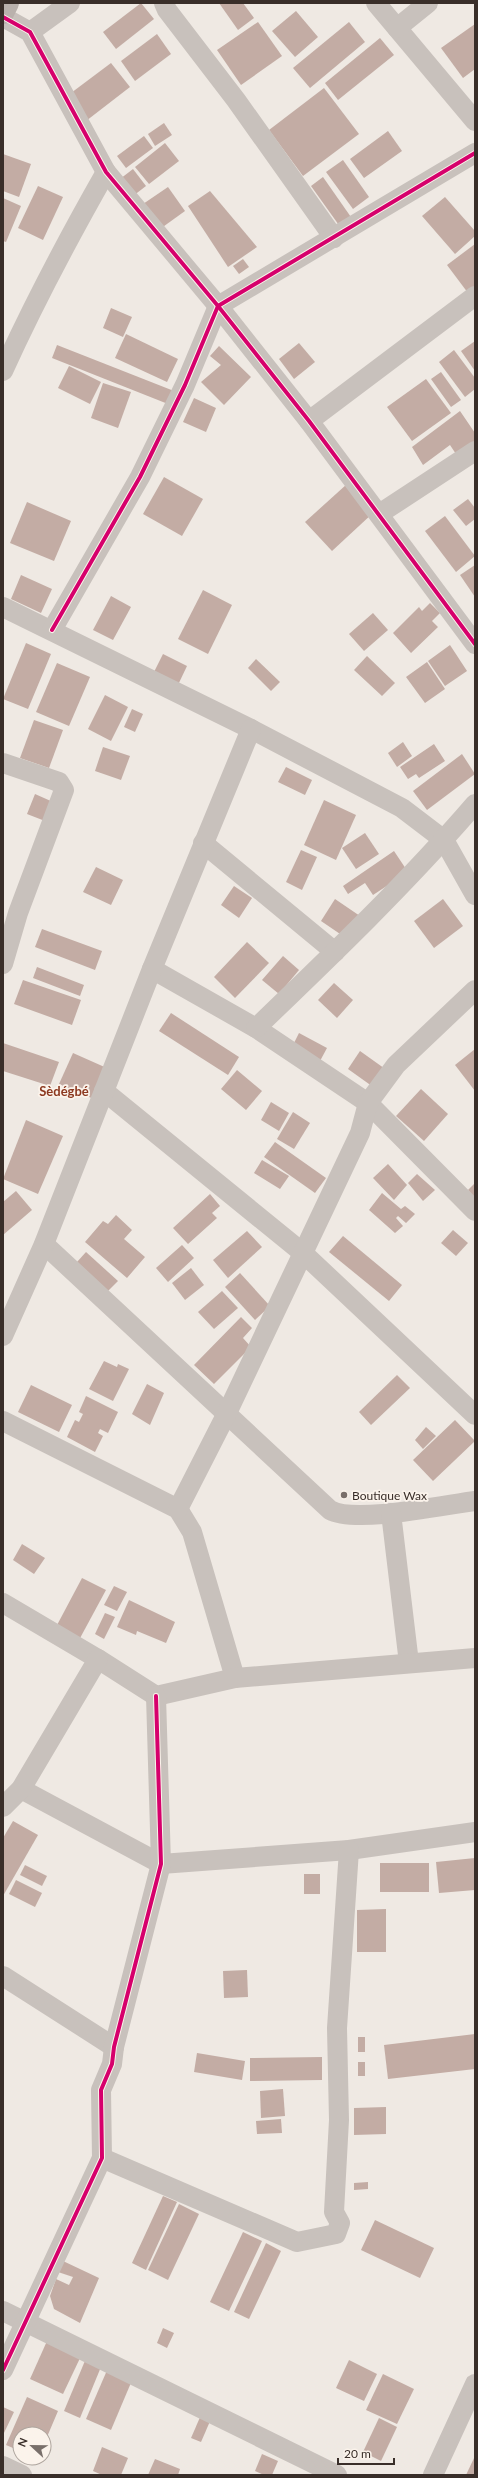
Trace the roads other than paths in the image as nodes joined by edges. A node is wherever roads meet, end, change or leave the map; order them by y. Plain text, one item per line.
1 (8, 3) edge
2 (70, 3) edge
3 (164, 3) edge
4 (376, 3) edge
5 (428, 3) edge
6 (3, 13) edge
7 (3, 17) edge
8 (397, 28) junction
9 (30, 32) junction
10 (475, 121) edge
11 (475, 153) edge
12 (106, 172) junction
13 (334, 238) junction
14 (475, 296) edge
15 (218, 306) junction
16 (3, 371) edge
17 (309, 421) junction
18 (475, 451) edge
19 (379, 514) junction
20 (3, 607) edge
21 (52, 630) junction
22 (473, 638) edge
23 (251, 729) junction
24 (3, 763) edge
25 (475, 804) edge
26 (444, 840) junction
27 (203, 843) junction
28 (475, 895) edge
29 (11, 910) edge
30 (335, 952) junction
31 (3, 964) edge
32 (152, 969) junction
33 (475, 990) edge
34 (256, 1028) junction
35 (104, 1091) junction
36 (368, 1103) junction
37 (475, 1211) edge
38 (44, 1244) junction
39 (303, 1253) junction
40 (3, 1336) edge
41 (227, 1412) junction
42 (475, 1415) edge
43 (3, 1421) edge
44 (475, 1501) edge
45 (178, 1509) junction
46 (391, 1512) junction
47 (3, 1603) edge
48 (475, 1658) edge
49 (98, 1659) junction
50 (409, 1663) junction
51 (236, 1678) junction
52 (156, 1696) junction
53 (21, 1789) junction
54 (3, 1807) edge
55 (475, 1832) edge
56 (349, 1850) junction
57 (161, 1864) junction
58 (3, 1976) edge
59 (114, 2046) junction
60 (102, 2158) junction
61 (3, 2311) edge
62 (26, 2322) junction
63 (3, 2370) edge
64 (475, 2384) edge
65 (3, 2466) edge
66 (22, 2475) edge
67 (337, 2475) edge
68 (432, 2475) edge

1 - 6 main road
2 - 9 street
3 - 13 street
4 - 8 street
5 - 8 street
7 - 9 street
8 - 10 street
9 - 12 street
11 - 13 street
12 - 15 street
12 - 16 street
13 - 15 street
14 - 17 street
15 - 17 street
15 - 21 street
17 - 19 street
18 - 19 street
19 - 22 street
20 - 21 street
21 - 23 street
23 - 26 street
23 - 27 street
24 - 29 street
25 - 26 street
26 - 28 street
26 - 30 street
27 - 30 street
27 - 32 street
29 - 31 street
30 - 34 street
32 - 34 street
32 - 35 street
33 - 36 street
34 - 36 street
35 - 38 street
35 - 39 street
36 - 37 street
36 - 39 street
38 - 40 street
38 - 41 street
39 - 41 street
39 - 42 street
41 - 45 street
41 - 46 street
43 - 45 street
44 - 46 street
45 - 51 street
46 - 50 street
47 - 49 street
48 - 50 street
49 - 52 street
49 - 53 street
50 - 51 street
51 - 52 street
52 - 57 street
53 - 54 street
53 - 57 street
55 - 56 street
56 - 57 street
56 - 60 street
57 - 59 street
58 - 59 street
59 - 60 street
60 - 62 street
61 - 62 street
62 - 63 street
62 - 67 street
64 - 68 street
65 - 66 street

